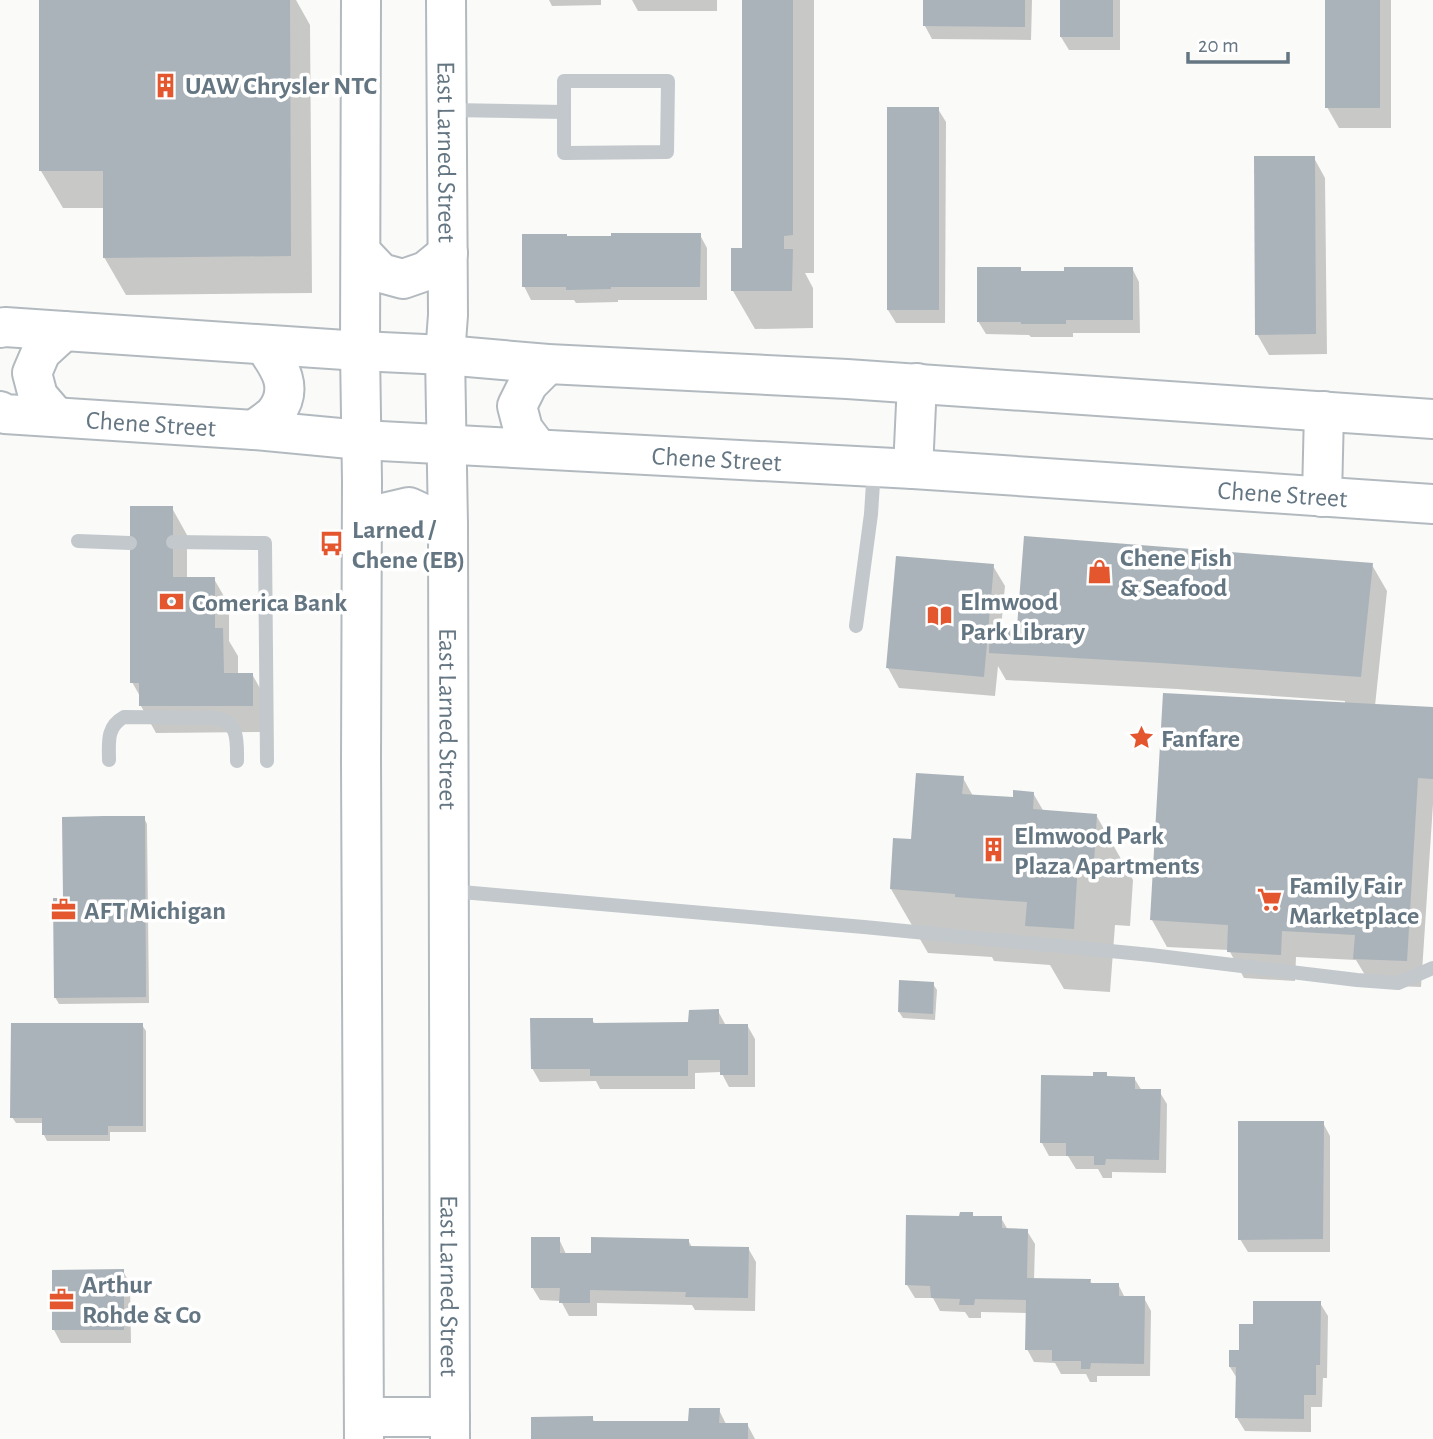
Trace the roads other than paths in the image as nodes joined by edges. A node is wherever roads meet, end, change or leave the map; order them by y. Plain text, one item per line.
1 (361, 0) edge
2 (446, 0) edge
3 (446, 110) junction
4 (564, 112) junction
5 (361, 252) junction
6 (447, 253) junction
7 (0, 328) edge
8 (64, 331) junction
9 (264, 345) junction
10 (360, 351) junction
11 (445, 355) junction
12 (548, 364) junction
13 (917, 383) junction
14 (0, 411) edge
15 (1324, 411) junction
16 (56, 417) junction
17 (1433, 419) edge
18 (254, 430) junction
19 (361, 440) junction
20 (447, 444) junction
21 (538, 449) junction
22 (874, 467) junction
23 (913, 469) junction
24 (1322, 497) junction
25 (1433, 504) edge
26 (362, 518) junction
27 (448, 525) junction
28 (78, 541) dead end
29 (173, 542) dead end
30 (130, 543) dead end
31 (856, 626) dead end
32 (109, 760) dead end
33 (237, 761) dead end
34 (267, 761) dead end
35 (449, 891) junction
36 (1433, 968) edge
37 (364, 1428) edge
38 (450, 1428) edge

1 - 5 street
2 - 3 street, East Larned Street
3 - 4 lane
3 - 6 street, East Larned Street
4 - 4 lane
5 - 6 street
5 - 10 street
6 - 11 street, East Larned Street
7 - 8 street
8 - 9 street
8 - 16 street
9 - 10 street
9 - 18 street
10 - 11 street
10 - 19 street
11 - 12 street
11 - 20 street, East Larned Street
12 - 13 street
12 - 21 street
13 - 15 street
13 - 23 street
14 - 16 street, Chene Street
15 - 17 street
15 - 24 street
16 - 18 street, Chene Street
18 - 19 street, Chene Street
19 - 20 street, Chene Street
19 - 26 street
20 - 21 street, Chene Street
20 - 27 street, East Larned Street
21 - 22 street, Chene Street
22 - 23 street, Chene Street
22 - 31 lane
23 - 24 street, Chene Street
24 - 25 street, Chene Street
26 - 27 street
26 - 37 street
27 - 35 street, East Larned Street
28 - 30 lane
29 - 34 lane
32 - 33 lane
35 - 36 lane
35 - 38 street, East Larned Street
37 - 38 street

